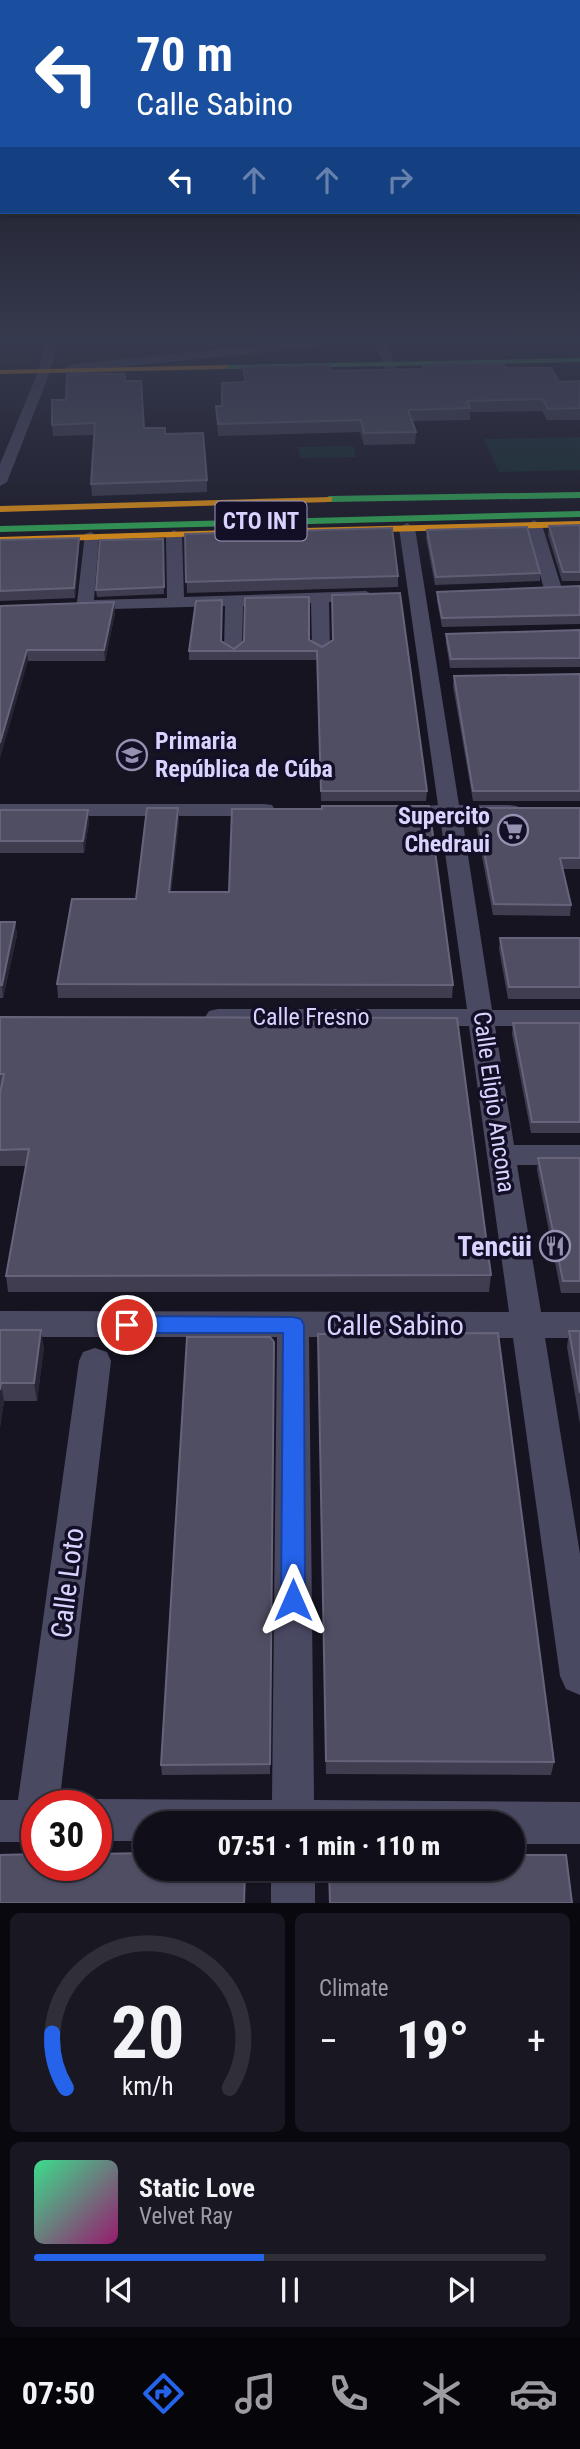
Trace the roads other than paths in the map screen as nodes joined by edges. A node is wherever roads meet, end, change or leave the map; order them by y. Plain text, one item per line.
1 (17, 432) edge
2 (4, 460) edge
3 (0, 482) edge
4 (580, 495) edge
5 (252, 500) junction
6 (200, 501) junction
7 (580, 504) edge
8 (0, 509) edge
9 (483, 511) junction
10 (580, 514) edge
11 (0, 518) edge
12 (580, 524) edge
13 (534, 525) junction
14 (23, 528) junction
15 (407, 528) junction
16 (0, 529) edge
17 (264, 532) junction
18 (174, 535) junction
19 (91, 537) junction
20 (0, 540) edge
21 (553, 589) edge
22 (411, 594) junction
23 (320, 597) junction
24 (234, 601) junction
25 (176, 603) junction
26 (85, 606) junction
27 (60, 607) edge
28 (321, 649) edge
29 (233, 650) edge
30 (0, 810) edge
31 (285, 811) edge
32 (409, 811) edge
33 (450, 811) junction
34 (528, 811) edge
35 (190, 1017) edge
36 (482, 1017) junction
37 (580, 1017) edge
38 (502, 1155) junction
39 (580, 1155) edge
40 (0, 1324) edge
41 (293, 1325) junction
42 (526, 1325) junction
43 (580, 1325) edge
44 (95, 1361) dead end
45 (580, 1676) edge
46 (33, 1790) edge
47 (293, 1811) edge
48 (112, 1821) edge
49 (133, 1821) edge
50 (525, 1823) edge
51 (580, 1823) edge
52 (293, 1881) edge
53 (293, 1903) edge

1 - 2 street
2 - 3 street
4 - 5 main road, CTO INT
5 - 6 main road, CTO INT
5 - 9 main road
6 - 8 main road, CTO INT
6 - 11 main road
7 - 9 main road, CTO INT
9 - 10 main road, CTO INT
9 - 11 main road, CTO INT
9 - 14 main road, CTO INT
9 - 17 main road
12 - 13 main road, CTO INT
13 - 15 main road, CTO INT
13 - 21 street
14 - 16 main road, CTO INT
14 - 18 main road
15 - 17 main road, CTO INT
15 - 22 street, Calle Eligio Ancona
17 - 18 main road, CTO INT
18 - 19 main road, CTO INT
18 - 25 street
19 - 20 main road, CTO INT
19 - 26 street
22 - 23 street
22 - 33 street, Calle Eligio Ancona
23 - 24 street
23 - 28 street
24 - 25 street
24 - 29 street
25 - 26 street
26 - 27 street
30 - 31 street
32 - 33 street
33 - 34 street
33 - 36 street, Calle Eligio Ancona
35 - 36 street, Calle Fresno
36 - 37 street, Calle Fresno
36 - 38 street, Calle Eligio Ancona
38 - 39 street
38 - 42 street, Calle Eligio Ancona
40 - 41 street, Calle Sabino
41 - 42 street, Calle Sabino
41 - 47 street
42 - 43 street, Calle Sabino
42 - 45 street, Calle Eligio Ancona
44 - 46 street, Calle Loto
48 - 49 street
50 - 51 street
52 - 53 street

